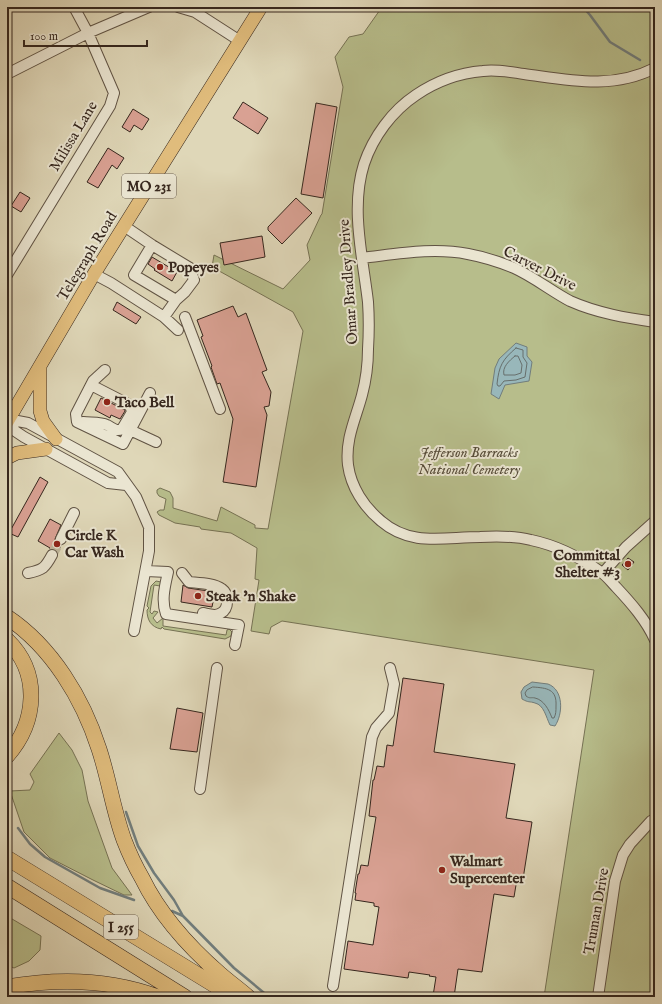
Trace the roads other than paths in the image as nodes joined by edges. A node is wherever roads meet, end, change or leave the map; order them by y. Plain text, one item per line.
1 (74, 7) edge
2 (149, 7) edge
3 (178, 7) edge
4 (261, 7) edge
5 (88, 33) junction
6 (240, 41) junction
7 (655, 68) edge
8 (7, 74) edge
9 (124, 226) junction
10 (150, 248) junction
11 (362, 258) junction
12 (11, 260) edge
13 (94, 274) junction
14 (7, 275) edge
15 (178, 298) junction
16 (164, 317) junction
17 (185, 318) dead end
18 (655, 322) edge
19 (178, 330) dead end
20 (40, 367) junction
21 (105, 370) dead end
22 (92, 383) junction
23 (150, 393) dead end
24 (143, 406) junction
25 (220, 409) dead end
26 (7, 420) edge
27 (77, 422) junction
28 (130, 430) junction
29 (56, 438) junction
30 (156, 442) dead end
31 (46, 449) junction
32 (7, 458) edge
33 (126, 485) junction
34 (74, 513) dead end
35 (655, 521) edge
36 (61, 539) tunnel mouth
37 (52, 555) tunnel mouth
38 (146, 571) junction
39 (28, 573) dead end
40 (182, 573) dead end
41 (603, 573) junction
42 (163, 607) junction
43 (7, 617) edge
44 (134, 630) dead end
45 (7, 640) edge
46 (655, 640) edge
47 (235, 645) dead end
48 (217, 668) dead end
49 (390, 668) dead end
50 (7, 756) edge
51 (200, 789) dead end
52 (655, 819) edge
53 (7, 858) edge
54 (7, 886) edge
55 (333, 986) dead end
56 (7, 987) edge
57 (158, 997) edge
58 (185, 997) edge
59 (234, 997) edge
60 (248, 997) edge
61 (598, 997) edge

1 - 5 street, Milissa Lane
2 - 5 street
3 - 6 street
4 - 6 main road, Telegraph Road / MO 231
5 - 8 street
5 - 12 street, Milissa Lane
6 - 9 main road, Telegraph Road / MO 231
7 - 11 street, Omar Bradley Drive
9 - 10 street
9 - 13 main road, Telegraph Road / MO 231
10 - 15 street
10 - 15 street
11 - 18 street, Carver Drive
11 - 41 street, Omar Bradley Drive
12 - 14 street, Milissa Lane
13 - 16 street
13 - 20 main road, Telegraph Road / MO 231
15 - 16 street
16 - 19 street
17 - 25 street
20 - 26 main road, Telegraph Road / MO 231
20 - 29 main road
21 - 22 street
22 - 24 street
22 - 27 street
22 - 27 street
23 - 24 street
24 - 28 street
26 - 29 street
26 - 31 street
27 - 28 street
28 - 30 street
29 - 33 street
31 - 32 main road
31 - 33 street
33 - 38 street
34 - 36 street
35 - 41 street
37 - 39 street
38 - 42 street
38 - 44 street
40 - 42 street
41 - 46 street, Omar Bradley Drive
42 - 47 street
43 - 60 highway
45 - 50 highway
48 - 51 street
49 - 55 street
52 - 61 street, Truman Drive
53 - 59 highway, I 255
54 - 58 highway, I 255
56 - 57 highway

